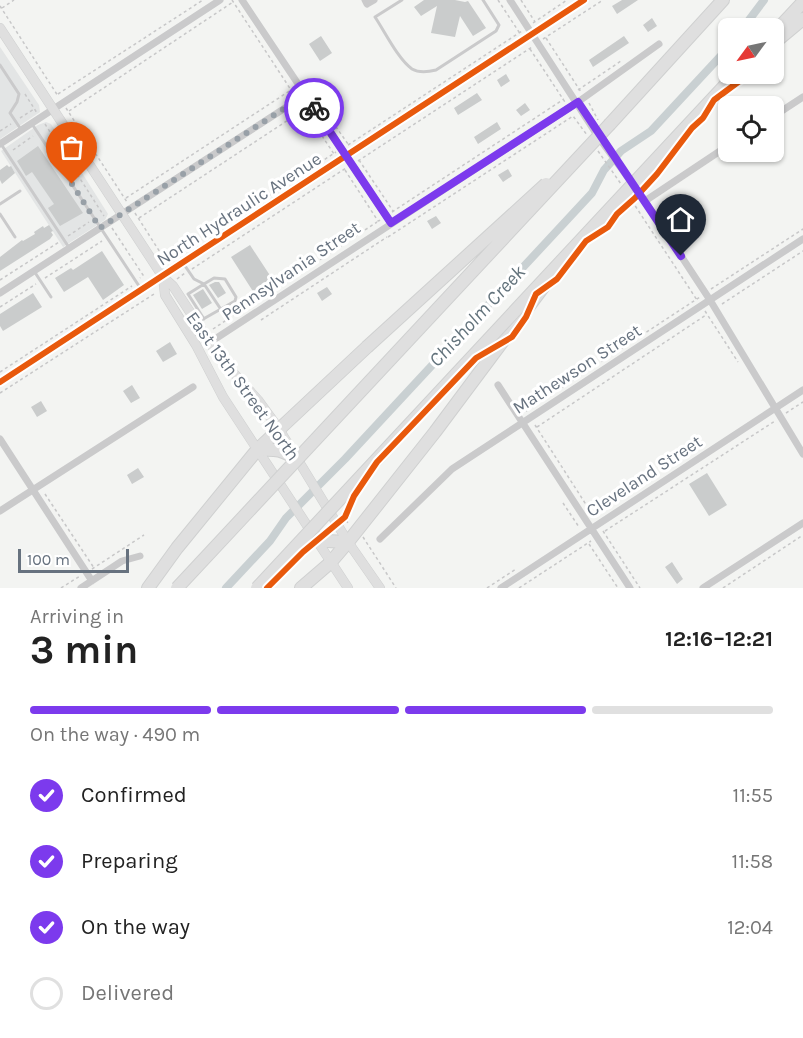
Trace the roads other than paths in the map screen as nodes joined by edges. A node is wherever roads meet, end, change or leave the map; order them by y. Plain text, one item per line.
1 (219, 0) edge
2 (242, 0) edge
3 (402, 0) edge
4 (483, 0) edge
5 (510, 0) edge
6 (584, 0) edge
7 (713, 0) edge
8 (723, 0) edge
9 (803, 2) edge
10 (803, 19) edge
11 (784, 22) edge
12 (0, 28) edge
13 (532, 34) junction
14 (784, 35) edge
15 (659, 44) dead end
16 (668, 60) junction
17 (0, 65) edge
18 (727, 84) edge
19 (305, 95) junction
20 (803, 97) edge
21 (578, 102) junction
22 (54, 109) junction
23 (784, 109) edge
24 (604, 122) junction
25 (31, 123) junction
26 (21, 130) junction
27 (0, 143) edge
28 (718, 152) edge
29 (346, 156) junction
30 (20, 191) dead end
31 (645, 201) junction
32 (0, 204) edge
33 (0, 214) edge
34 (120, 214) junction
35 (388, 219) junction
36 (100, 228) junction
37 (15, 237) dead end
38 (584, 239) junction
39 (803, 239) edge
40 (69, 248) junction
41 (183, 263) junction
42 (34, 270) junction
43 (163, 277) junction
44 (204, 284) junction
45 (142, 290) junction
46 (0, 293) edge
47 (51, 297) dead end
48 (707, 297) junction
49 (220, 308) junction
50 (200, 321) junction
51 (212, 341) junction
52 (0, 382) edge
53 (498, 385) dead end
54 (193, 387) dead end
55 (803, 390) edge
56 (776, 407) junction
57 (523, 423) junction
58 (279, 429) junction
59 (0, 439) edge
60 (256, 450) junction
61 (803, 454) edge
62 (298, 461) junction
63 (33, 489) junction
64 (0, 510) edge
65 (803, 523) edge
66 (591, 528) junction
67 (314, 537) junction
68 (380, 539) dead end
69 (348, 542) junction
70 (140, 556) dead end
71 (330, 563) junction
72 (92, 581) junction
73 (81, 588) edge
74 (148, 588) edge
75 (177, 588) edge
76 (257, 588) edge
77 (301, 588) edge
78 (348, 588) edge
79 (380, 588) edge
80 (501, 588) edge
81 (630, 588) edge
82 (703, 588) edge

1 - 22 street
2 - 19 street
3 - 4 lane
5 - 13 street
6 - 13 street, North Hydraulic Avenue
7 - 16 highway
8 - 16 highway
9 - 11 highway
10 - 14 highway
12 - 22 main road, East 13th Street North
13 - 21 street
13 - 29 street, North Hydraulic Avenue
15 - 21 street, Pennsylvania Street
16 - 24 highway
17 - 26 lane
18 - 38 highway, bridge
19 - 29 street
19 - 34 street
20 - 23 street
21 - 31 street
21 - 35 street, Pennsylvania Street
22 - 25 street
22 - 34 main road, East 13th Street North
24 - 58 highway, bridge
24 - 75 highway, bridge
25 - 26 street
25 - 36 lane
26 - 27 street
27 - 40 lane
28 - 31 street
29 - 35 street
29 - 41 street, North Hydraulic Avenue
30 - 32 lane
31 - 48 street
33 - 37 lane
34 - 36 street
34 - 43 main road, East 13th Street North
35 - 51 street, Pennsylvania Street
36 - 40 street
36 - 45 lane
38 - 69 highway, bridge
38 - 76 highway, bridge
39 - 48 street, Mathewson Street
40 - 42 street
41 - 43 street, North Hydraulic Avenue
41 - 44 lane
42 - 46 street
42 - 47 lane
43 - 45 street, North Hydraulic Avenue
43 - 50 main road, East 13th Street North
43 - 60 main road, East 13th Street North
44 - 49 lane
44 - 49 lane
44 - 50 lane
45 - 52 street, North Hydraulic Avenue
48 - 56 street
48 - 57 street, Mathewson Street
49 - 50 lane
50 - 51 main road, East 13th Street North
51 - 58 main road, East 13th Street North
53 - 57 street
54 - 63 street
55 - 56 street, Cleveland Street
56 - 61 street
56 - 66 street, Cleveland Street
57 - 66 street
57 - 68 street, Mathewson Street
58 - 60 highway
58 - 62 main road, East 13th Street North
59 - 63 street
60 - 62 highway
60 - 67 main road, East 13th Street North
60 - 74 highway
62 - 69 main road, East 13th Street North
63 - 64 street
63 - 72 street
65 - 82 street
66 - 80 street, Cleveland Street
66 - 81 street
67 - 69 highway
67 - 71 main road, East 13th Street North
69 - 71 highway
69 - 79 main road, East 13th Street North
70 - 72 street
71 - 77 highway
71 - 78 main road, East 13th Street North
72 - 73 street

